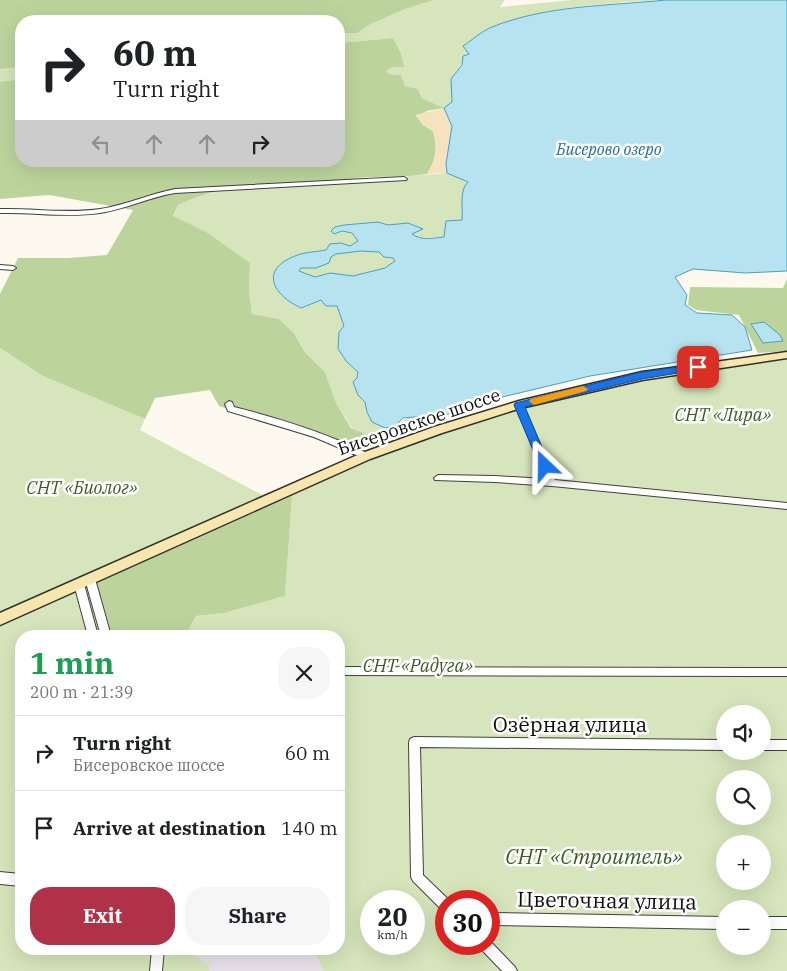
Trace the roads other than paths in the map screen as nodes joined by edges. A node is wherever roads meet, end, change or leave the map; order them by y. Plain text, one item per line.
1 (404, 179) dead end
2 (0, 211) edge
3 (0, 267) edge
4 (13, 268) dead end
5 (787, 355) edge
6 (229, 404) dead end
7 (519, 405) junction
8 (366, 456) junction
9 (438, 478) dead end
10 (552, 483) junction
11 (787, 506) edge
12 (84, 582) junction
13 (0, 619) edge
14 (92, 630) edge
15 (104, 630) edge
16 (345, 670) edge
17 (787, 672) edge
18 (716, 745) edge
19 (771, 745) edge
20 (787, 746) edge
21 (0, 878) edge
22 (15, 879) edge
23 (435, 895) edge
24 (500, 919) edge
25 (716, 923) edge
26 (771, 923) edge
27 (787, 923) edge
28 (157, 955) edge
29 (495, 955) edge
30 (156, 971) edge
31 (511, 971) edge

1 - 2 street
3 - 4 street
5 - 7 main road, Бисеровское шоссе
6 - 8 street
7 - 8 main road, Бисеровское шоссе
7 - 10 street
8 - 12 main road, Бисеровское шоссе
9 - 10 street
10 - 11 street
12 - 13 main road, Бисеровское шоссе
12 - 14 street
12 - 15 street
16 - 17 street
18 - 23 street, Озёрная улица
19 - 20 street
21 - 22 street
24 - 25 street, Цветочная улица
26 - 27 street
28 - 30 street
29 - 31 street

